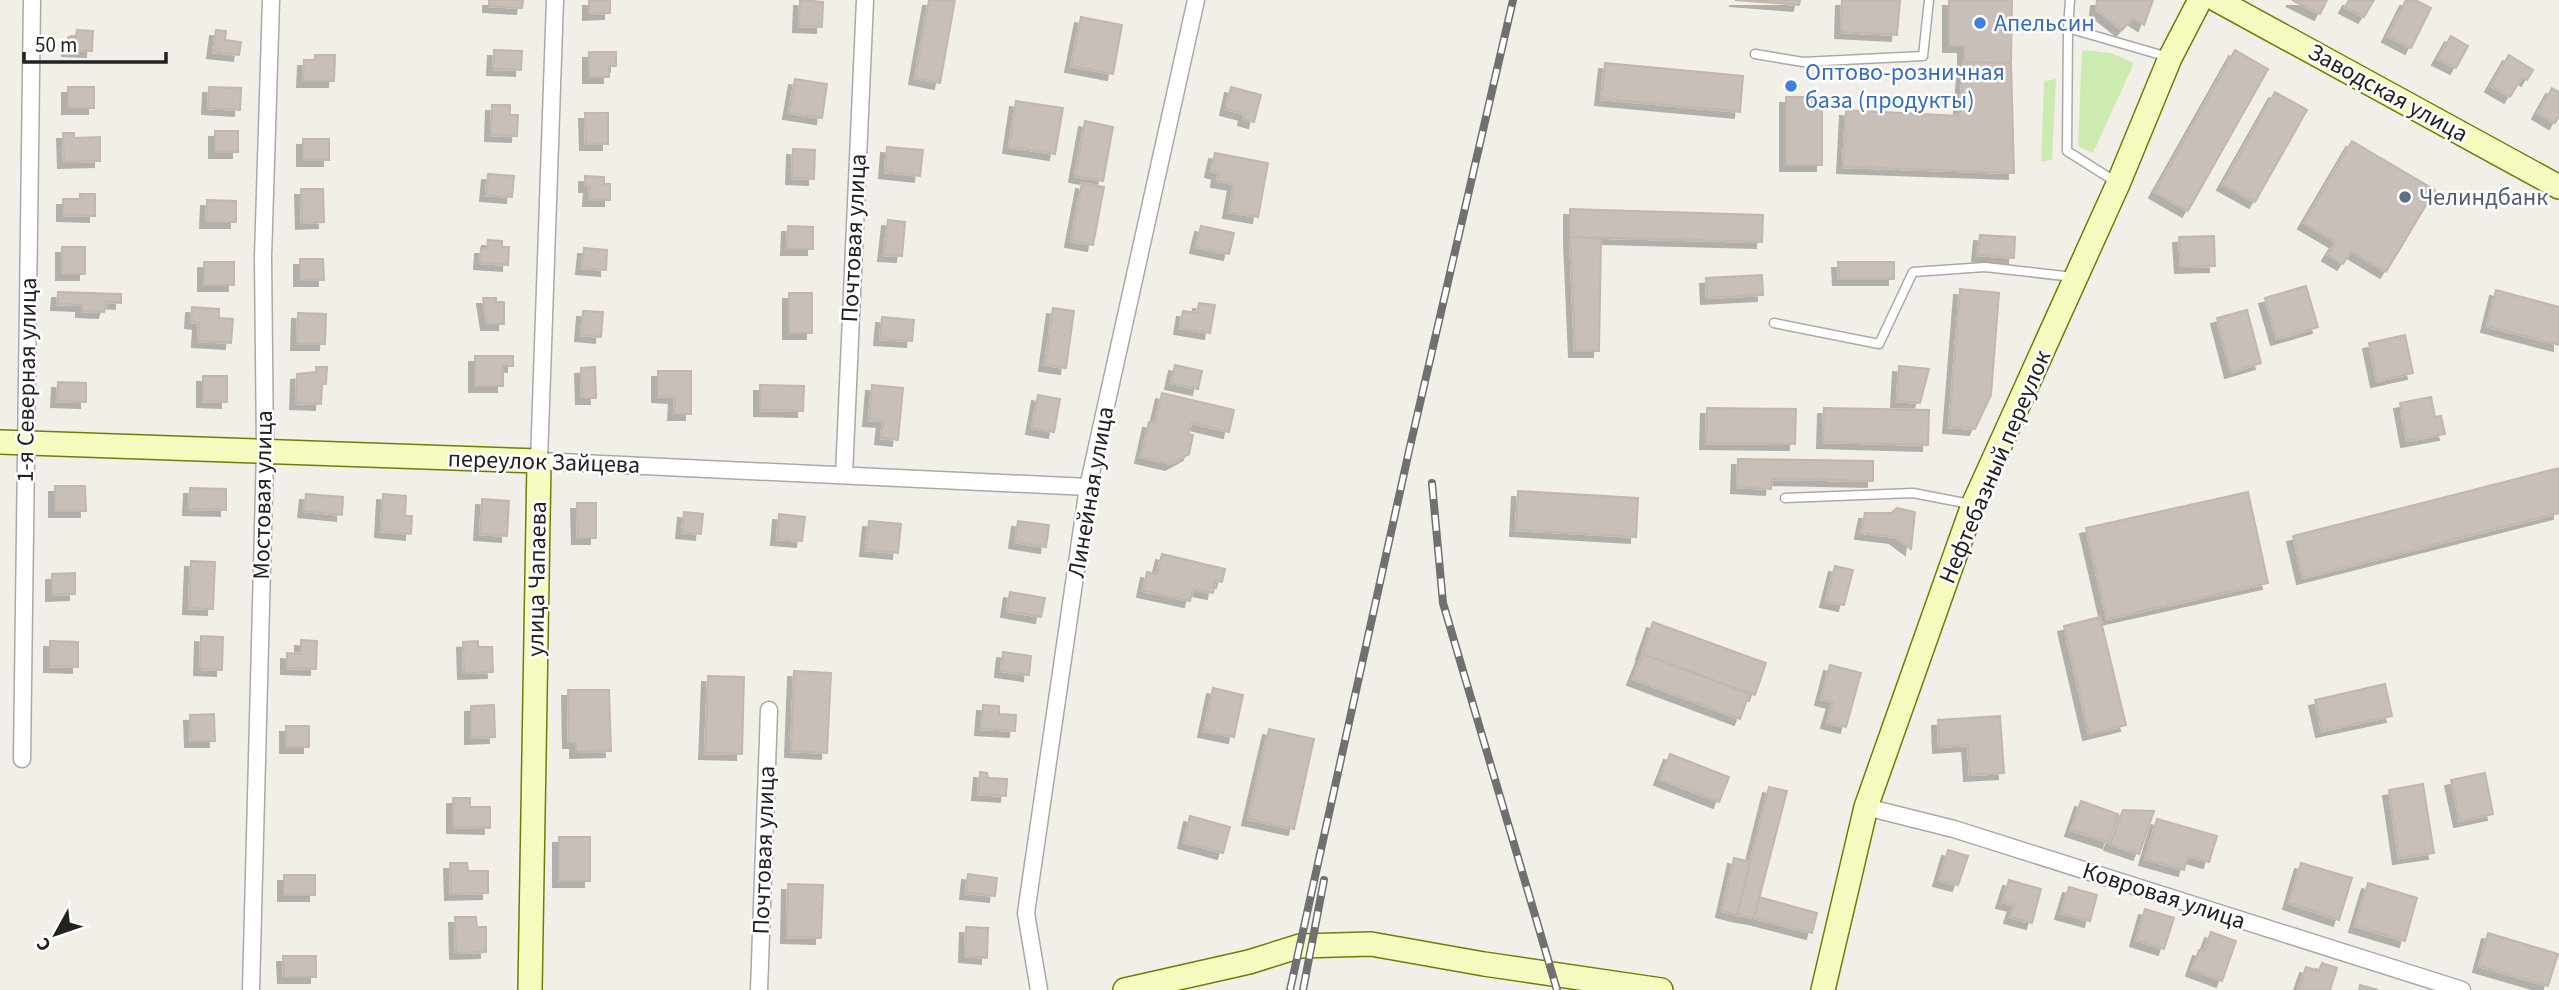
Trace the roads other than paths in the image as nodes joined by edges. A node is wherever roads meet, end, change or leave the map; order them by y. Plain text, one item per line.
1 (32, 0) edge
2 (271, 0) edge
3 (555, 0) edge
4 (865, 0) edge
5 (1196, 0) edge
6 (1929, 0) edge
7 (2070, 0) edge
8 (2200, 0) edge
9 (2217, 0) edge
10 (2068, 29) junction
11 (1755, 54) dead end
12 (2170, 58) junction
13 (2118, 184) junction
14 (2559, 187) edge
15 (2076, 278) junction
16 (1774, 323) dead end
17 (0, 442) edge
18 (26, 442) junction
19 (265, 452) junction
20 (539, 461) junction
21 (844, 475) junction
22 (1088, 487) junction
23 (1785, 498) dead end
24 (1973, 505) junction
25 (769, 710) dead end
26 (22, 759) dead end
27 (1866, 807) junction
28 (251, 990) edge
29 (530, 990) edge
30 (759, 990) edge
31 (1040, 990) edge
32 (1125, 990) edge
33 (1661, 990) edge
34 (1823, 990) edge
35 (2462, 990) edge

1 - 18 street, 1-я Северная улица
2 - 19 street, Мостовая улица
3 - 20 street, улица Чапаева
4 - 21 street, Почтовая улица
5 - 22 street, Линейная улица
6 - 11 lane
7 - 10 lane
8 - 12 street, Нефтебазный переулок
9 - 14 street, Заводская улица
10 - 12 lane
10 - 13 lane
12 - 13 street, Нефтебазный переулок
13 - 15 street, Нефтебазный переулок
15 - 16 lane
15 - 24 street, Нефтебазный переулок
17 - 18 street, переулок Зайцева
18 - 19 street, переулок Зайцева
18 - 26 street, 1-я Северная улица
19 - 20 street, переулок Зайцева
19 - 28 street, Мостовая улица
20 - 21 street, переулок Зайцева
20 - 29 street, улица Чапаева
21 - 22 street, переулок Зайцева
22 - 31 street, Линейная улица
23 - 24 lane
24 - 27 street, Нефтебазный переулок
25 - 30 street, Почтовая улица
27 - 34 street, Нефтебазный переулок
27 - 35 street, Ковровая улица
32 - 33 street

